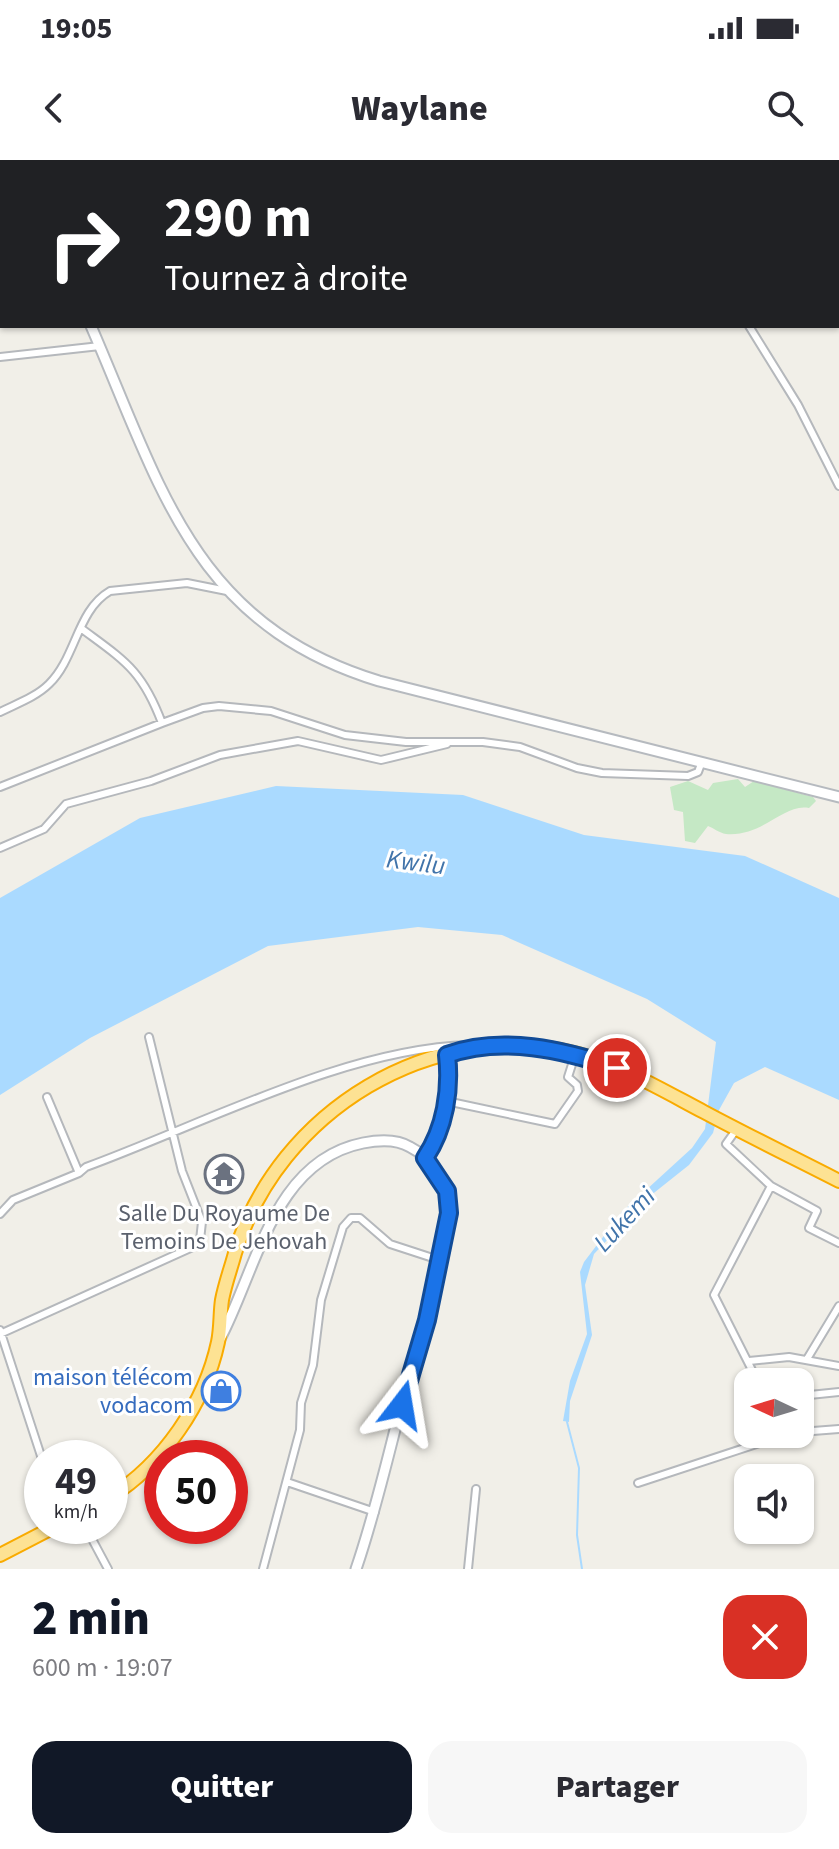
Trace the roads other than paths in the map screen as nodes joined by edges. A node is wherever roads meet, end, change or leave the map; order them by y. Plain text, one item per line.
1 (92, 328) edge
2 (750, 328) edge
3 (100, 346) junction
4 (0, 357) edge
5 (839, 486) edge
6 (227, 591) junction
7 (82, 629) junction
8 (0, 712) edge
9 (162, 723) junction
10 (451, 741) junction
11 (701, 764) junction
12 (0, 787) edge
13 (839, 797) edge
14 (0, 848) edge
15 (149, 1037) dead end
16 (514, 1046) junction
17 (576, 1053) junction
18 (447, 1055) junction
19 (47, 1097) dead end
20 (446, 1101) junction
21 (735, 1129) junction
22 (172, 1135) junction
23 (425, 1158) junction
24 (79, 1173) junction
25 (839, 1181) edge
26 (771, 1186) junction
27 (0, 1214) edge
28 (839, 1243) edge
29 (439, 1260) junction
30 (839, 1306) edge
31 (836, 1314) edge
32 (0, 1332) edge
33 (218, 1343) junction
34 (807, 1359) junction
35 (749, 1361) junction
36 (839, 1366) edge
37 (752, 1368) edge
38 (839, 1392) edge
39 (814, 1395) edge
40 (839, 1429) edge
41 (814, 1431) edge
42 (36, 1440) edge
43 (741, 1448) edge
44 (287, 1482) junction
45 (638, 1483) dead end
46 (128, 1486) edge
47 (476, 1489) dead end
48 (375, 1512) junction
49 (24, 1543) edge
50 (95, 1544) edge
51 (0, 1555) edge
52 (108, 1569) edge
53 (263, 1569) edge
54 (356, 1569) edge
55 (468, 1569) edge

1 - 3 main road
2 - 5 street
3 - 4 street
3 - 6 main road
6 - 7 street
6 - 11 main road
7 - 8 street
7 - 9 street
9 - 10 street
9 - 12 street
10 - 11 street
10 - 14 street
11 - 13 main road
15 - 22 street
16 - 17 highway
16 - 18 highway
16 - 22 street
17 - 20 street
17 - 21 highway
18 - 20 street
18 - 33 highway
19 - 24 street
20 - 23 street
21 - 25 highway
21 - 26 street
22 - 24 street
22 - 32 street
23 - 29 main road
23 - 33 main road
24 - 27 street
26 - 28 street
26 - 35 street
29 - 44 street
29 - 48 main road
30 - 31 street
31 - 34 street
32 - 42 street
33 - 46 highway
34 - 35 street
34 - 36 street
35 - 37 street
38 - 39 street
40 - 41 street
43 - 45 street
44 - 48 street
44 - 53 street
47 - 55 street
48 - 54 main road
49 - 51 highway
50 - 52 street

